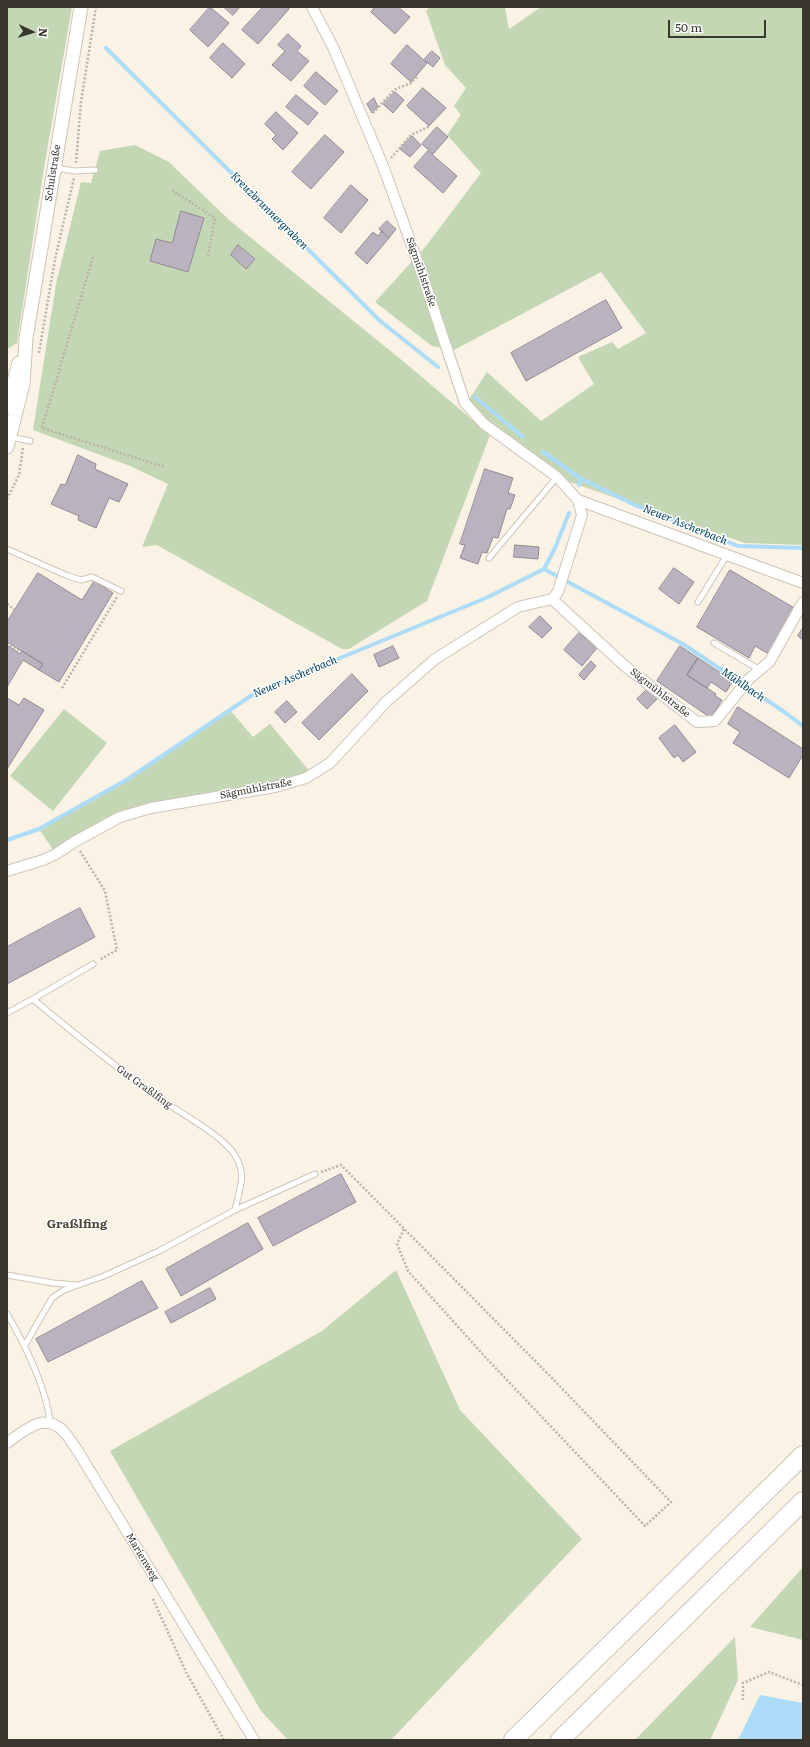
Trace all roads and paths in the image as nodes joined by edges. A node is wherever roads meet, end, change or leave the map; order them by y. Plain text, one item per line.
1 (81, 7) edge
2 (96, 7) edge
3 (312, 7) edge
4 (417, 77) dead end
5 (364, 122) junction
6 (430, 126) dead end
7 (383, 166) junction
8 (54, 168) junction
9 (75, 170) junction
10 (95, 170) dead end
11 (172, 190) dead end
12 (93, 256) dead end
13 (208, 257) dead end
14 (26, 338) junction
15 (38, 358) dead end
16 (7, 407) edge
17 (8, 440) edge
18 (27, 441) joint
19 (165, 467) dead end
20 (557, 477) junction
21 (7, 499) edge
22 (578, 500) junction
23 (7, 549) edge
24 (727, 555) junction
25 (489, 558) dead end
26 (803, 583) edge
27 (121, 591) joint
28 (555, 595) junction
29 (698, 602) dead end
30 (803, 602) edge
31 (7, 604) edge
32 (15, 610) dead end
33 (90, 632) dead end
34 (94, 635) junction
35 (7, 643) edge
36 (714, 644) dead end
37 (21, 652) dead end
38 (760, 670) junction
39 (62, 688) dead end
40 (74, 842) junction
41 (7, 871) edge
42 (93, 964) joint
43 (33, 999) junction
44 (7, 1013) edge
45 (315, 1174) joint
46 (235, 1210) junction
47 (404, 1229) junction
48 (7, 1275) edge
49 (78, 1285) junction
50 (7, 1314) edge
51 (25, 1345) junction
52 (50, 1422) junction
53 (7, 1443) edge
54 (803, 1455) edge
55 (803, 1501) edge
56 (152, 1597) dead end
57 (803, 1685) edge
58 (743, 1700) dead end
59 (224, 1740) edge
60 (254, 1740) edge
61 (513, 1740) edge
62 (560, 1740) edge

1 - 8 street, Schulstraße
2 - 9 path
3 - 5 street, Sägmühlstraße
4 - 5 path
5 - 7 street, Sägmühlstraße
6 - 7 path
7 - 20 street, Sägmühlstraße
8 - 9 lane
8 - 14 street, Schulstraße
9 - 10 lane
9 - 15 path
11 - 13 path
12 - 19 path
14 - 16 street, Schulstraße
14 - 17 street, Schulstraße
17 - 18 lane
18 - 21 path
20 - 22 street, Sägmühlstraße
20 - 25 lane
22 - 24 street
22 - 28 street
23 - 27 lane
24 - 26 street
24 - 29 lane
27 - 34 path
28 - 38 street, Sägmühlstraße
28 - 40 street, Sägmühlstraße
30 - 38 street, Sägmühlstraße
31 - 32 path
33 - 34 path
34 - 39 path
35 - 37 path
36 - 38 lane
40 - 41 street, Sägmühlstraße
40 - 42 path
42 - 43 lane
43 - 44 lane
43 - 46 lane, Gut Graßlfing
45 - 46 lane
45 - 47 path
46 - 49 lane
47 - 47 path
48 - 49 lane
49 - 51 lane
50 - 51 lane
51 - 52 lane
52 - 53 street
52 - 60 street, Marienweg
54 - 61 highway
55 - 62 highway
56 - 59 path
57 - 58 path

